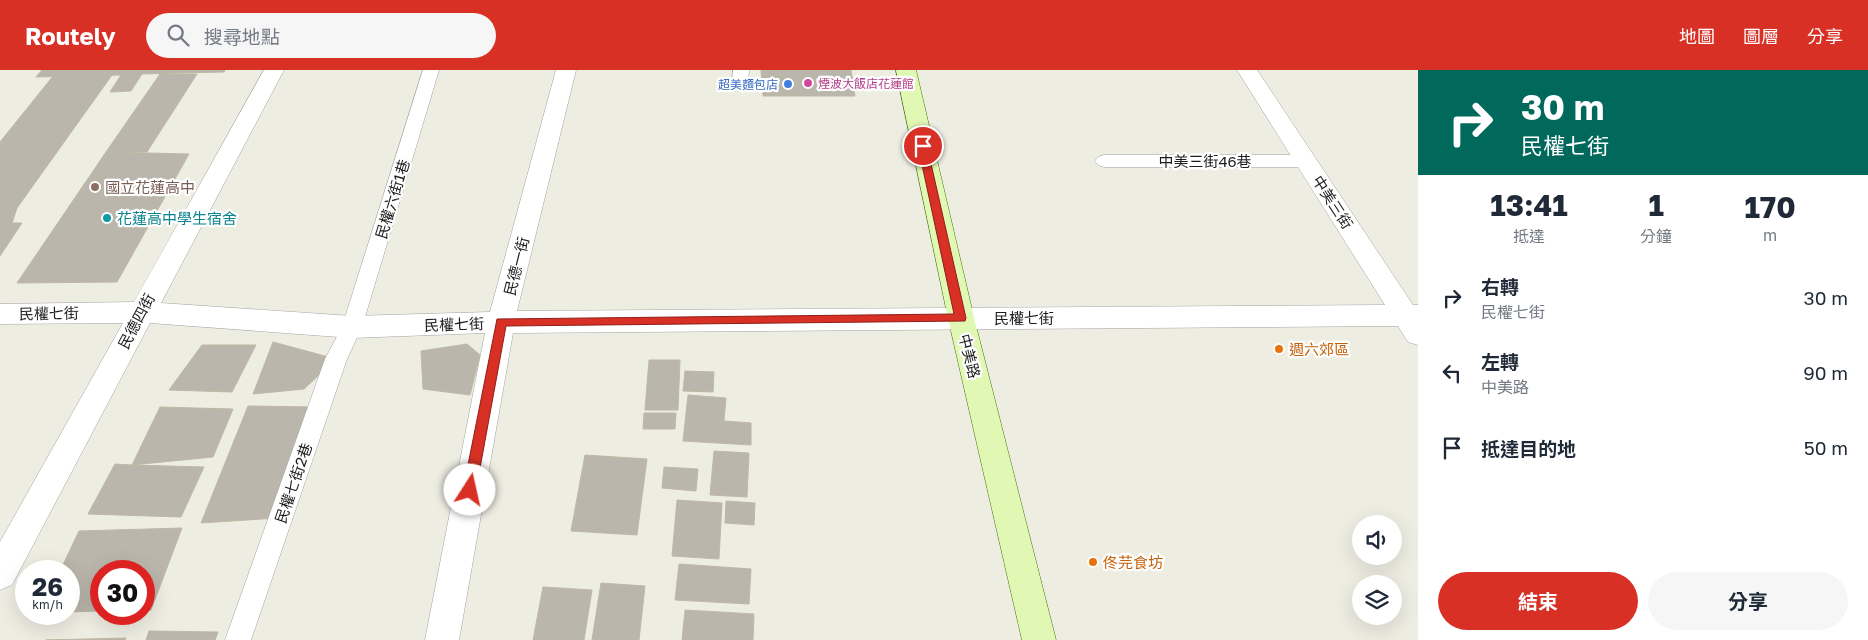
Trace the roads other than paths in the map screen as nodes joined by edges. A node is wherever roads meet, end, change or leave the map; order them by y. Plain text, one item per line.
1 (274, 70) edge
2 (431, 70) edge
3 (566, 70) edge
4 (906, 70) edge
5 (1247, 70) edge
6 (1104, 161) dead end
7 (1306, 161) junction
8 (141, 312) junction
9 (0, 314) edge
10 (961, 318) junction
11 (1414, 321) edge
12 (501, 322) junction
13 (352, 327) junction
14 (0, 574) edge
15 (238, 640) edge
16 (442, 640) edge
17 (1039, 640) edge

1 - 8 street, 民德四街
2 - 13 lane, 民權六街1巷
3 - 12 street, 民德一街
4 - 10 street, 中美路
5 - 7 street, 中美三街
6 - 7 lane, 中美三街46巷
7 - 11 street, 中美三街
8 - 9 street, 民權七街
8 - 13 street, 民權七街
8 - 14 street, 民德四街
10 - 11 street, 民權七街
10 - 12 street, 民權七街
10 - 17 street, 中美路
12 - 13 street, 民權七街
12 - 16 street, 民德一街
13 - 15 lane, 民權七街2巷

